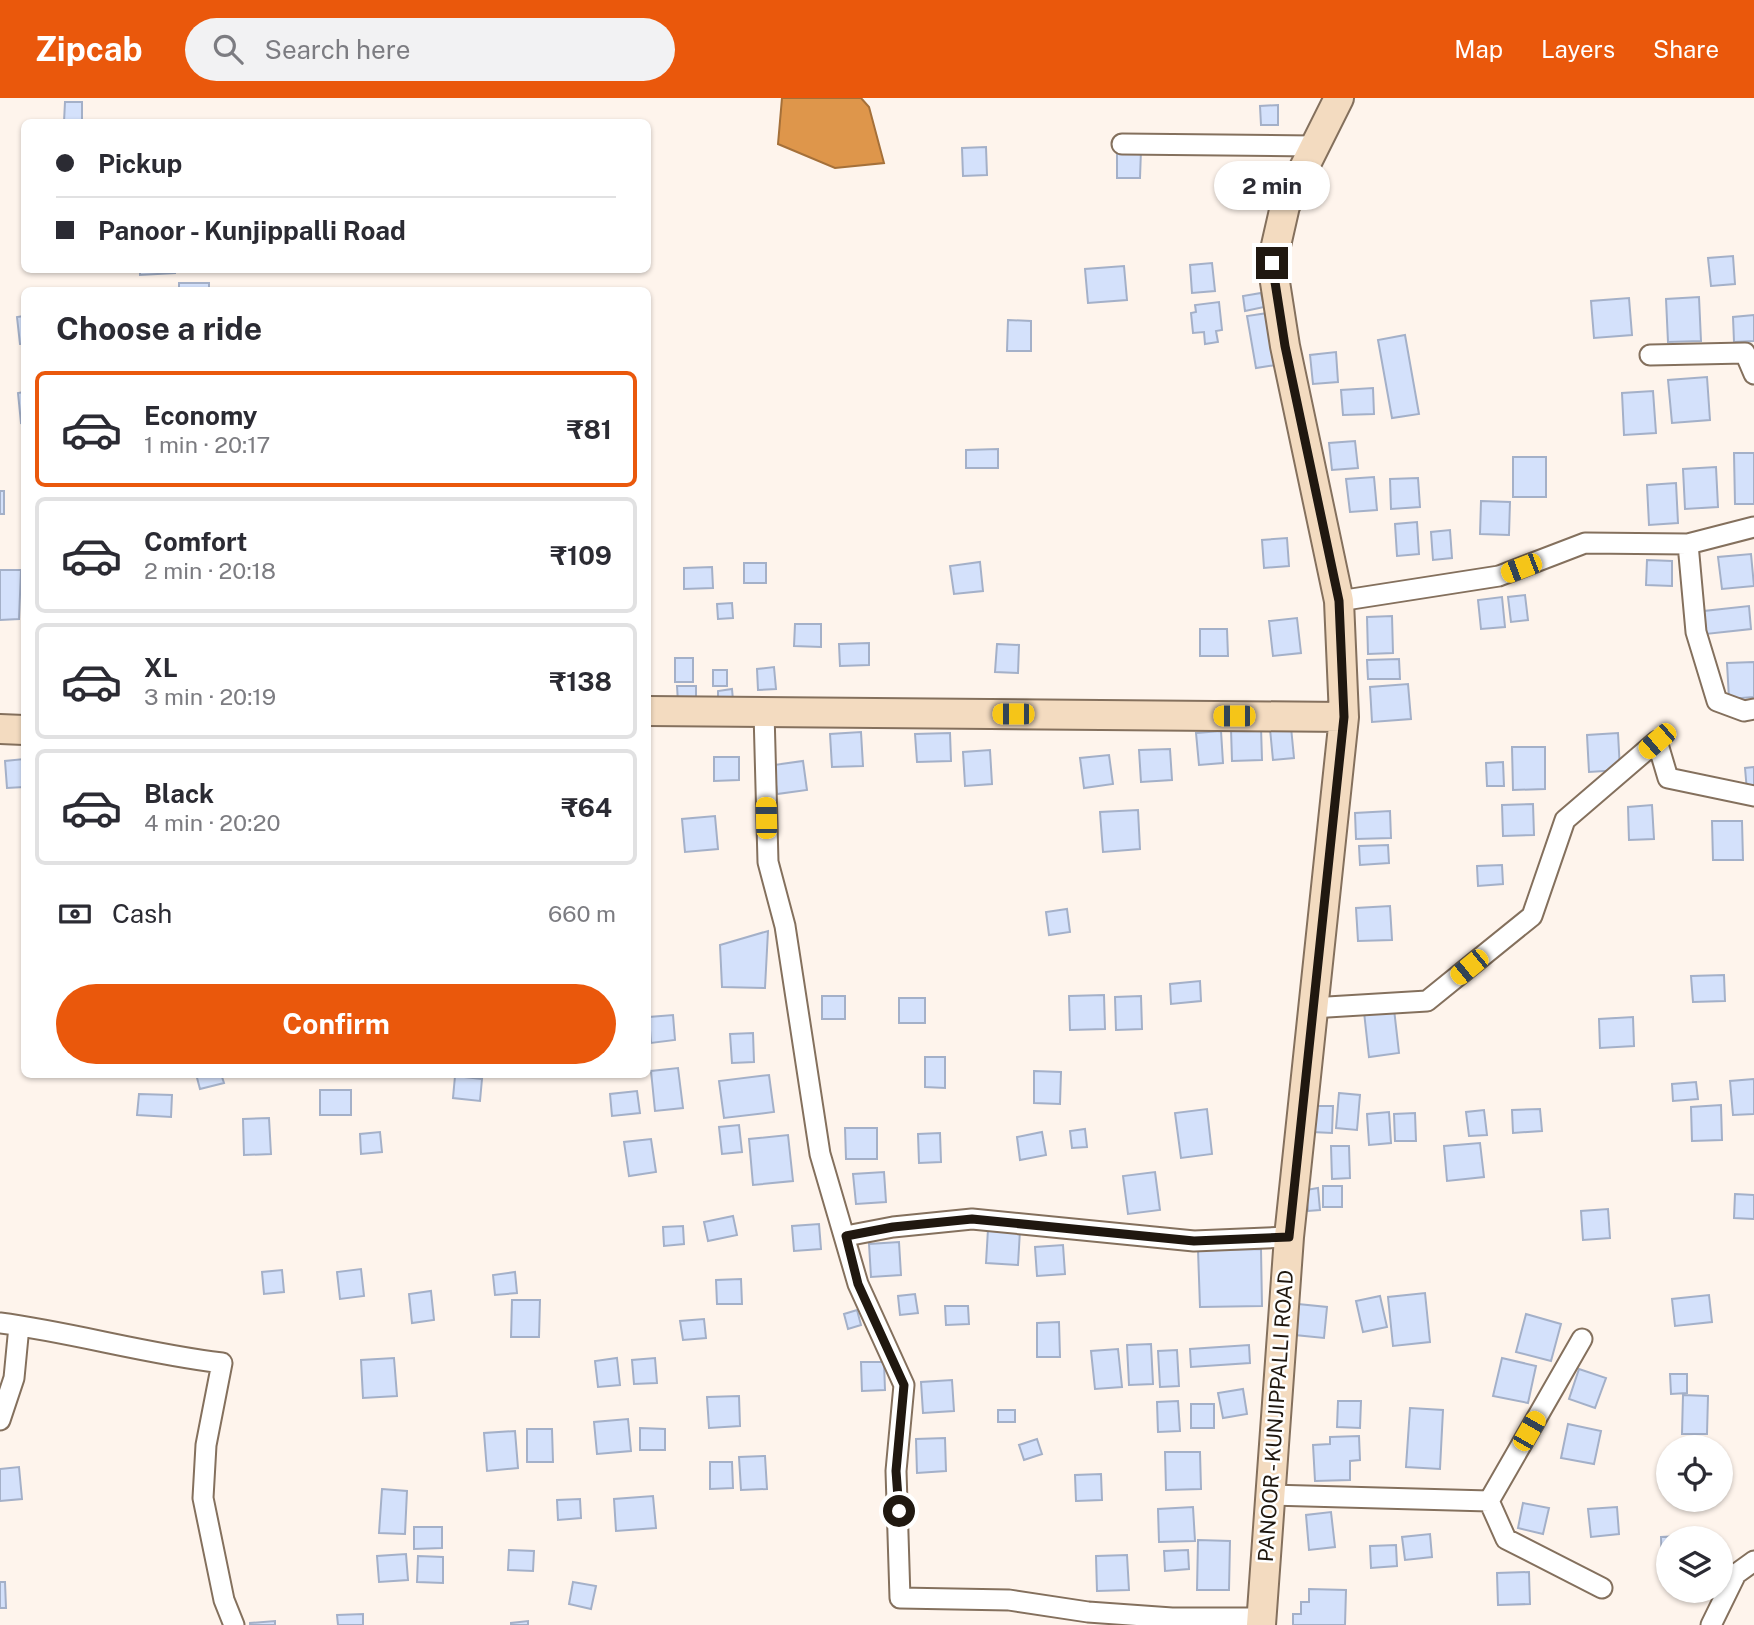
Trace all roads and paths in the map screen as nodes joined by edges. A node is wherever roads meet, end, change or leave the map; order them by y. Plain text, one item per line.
1 (1339, 98) edge
2 (1122, 144) dead end
3 (1313, 146) junction
4 (1749, 352) edge
5 (1650, 355) dead end
6 (1754, 374) edge
7 (1754, 527) edge
8 (1688, 544) junction
9 (1339, 601) junction
10 (1754, 709) edge
11 (651, 711) edge
12 (764, 712) junction
13 (1344, 717) junction
14 (0, 729) edge
15 (21, 730) edge
16 (1754, 796) edge
17 (1311, 1008) junction
18 (846, 1236) junction
19 (1289, 1237) junction
20 (10, 1325) edge
21 (1582, 1339) dead end
22 (0, 1419) edge
23 (1269, 1495) junction
24 (1489, 1501) junction
25 (1754, 1561) edge
26 (1602, 1588) dead end
27 (1261, 1622) edge
28 (234, 1625) edge
29 (1711, 1625) edge

1 - 3 main road, PANOOR - KUNJIPPALLI ROAD
2 - 3 street
3 - 9 main road, PANOOR - KUNJIPPALLI ROAD
4 - 5 street
4 - 6 street
7 - 8 street
8 - 9 street
8 - 10 street
9 - 13 main road, PANOOR - KUNJIPPALLI ROAD
11 - 12 main road
12 - 13 main road
12 - 18 street
13 - 17 main road, PANOOR - KUNJIPPALLI ROAD
14 - 15 main road
16 - 17 street
17 - 19 main road, PANOOR - KUNJIPPALLI ROAD
18 - 19 street
18 - 27 street
19 - 23 main road, PANOOR - KUNJIPPALLI ROAD
20 - 22 street
20 - 28 street
21 - 24 street
23 - 24 street
23 - 27 main road, PANOOR - KUNJIPPALLI ROAD
24 - 26 street
25 - 29 street

